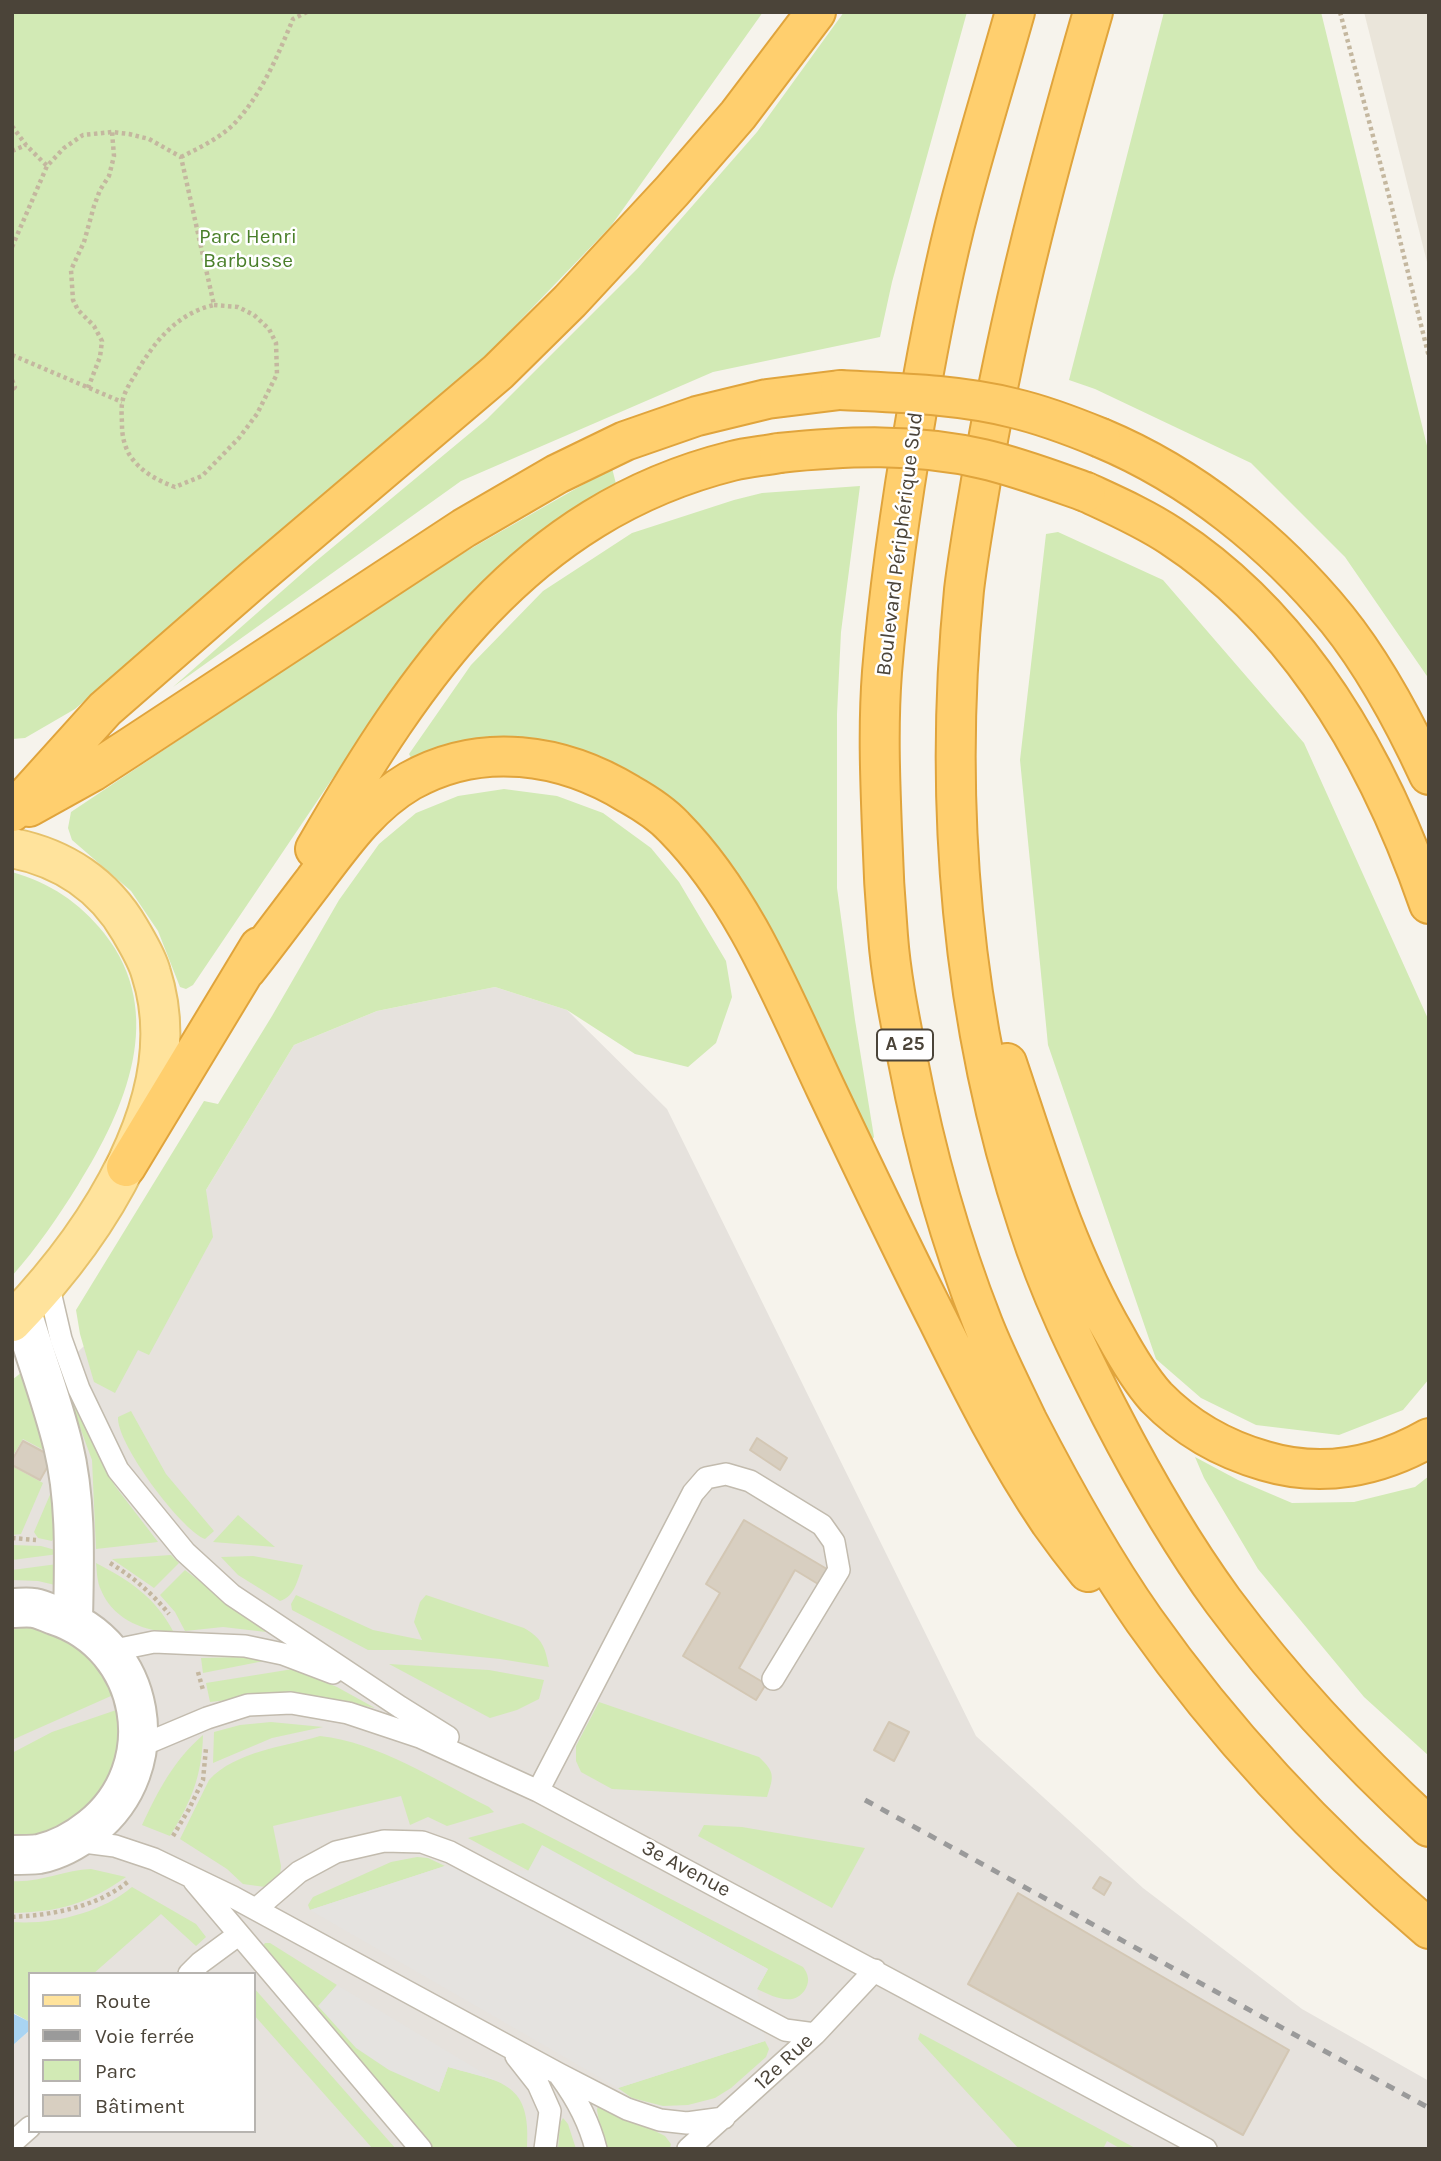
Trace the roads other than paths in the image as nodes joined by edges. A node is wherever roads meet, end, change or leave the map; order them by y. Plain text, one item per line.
1 (816, 12) edge
2 (1015, 12) edge
3 (1093, 12) edge
4 (1429, 775) edge
5 (12, 815) edge
6 (12, 827) edge
7 (12, 848) edge
8 (75, 871) junction
9 (1429, 904) edge
10 (963, 918) junction
11 (246, 970) junction
12 (127, 1167) junction
13 (48, 1283) junction
14 (17, 1317) edge
15 (1429, 1437) edge
16 (12, 1608) edge
17 (73, 1621) junction
18 (110, 1651) junction
19 (773, 1679) dead end
20 (400, 1707) junction
21 (1213, 1712) junction
22 (138, 1747) junction
23 (519, 1780) junction
24 (538, 1791) junction
25 (1429, 1827) edge
26 (75, 1840) junction
27 (12, 1855) edge
28 (190, 1876) junction
29 (256, 1909) junction
30 (1429, 1929) edge
31 (238, 1935) junction
32 (875, 1970) junction
33 (191, 1972) edge
34 (816, 2034) junction
35 (505, 2045) junction
36 (559, 2074) junction
37 (724, 2118) junction
38 (28, 2129) edge
39 (12, 2143) edge
40 (421, 2149) edge
41 (545, 2149) edge
42 (596, 2149) edge
43 (688, 2149) edge
44 (1206, 2149) edge

1 - 5 highway
2 - 21 highway, Boulevard Périphérique Sud / A 25
3 - 10 highway
4 - 5 highway, bridge
6 - 8 main road
7 - 8 main road
8 - 12 main road
9 - 11 highway, bridge
10 - 15 highway
10 - 25 highway
11 - 12 highway
11 - 21 highway
12 - 13 main road
13 - 14 main road
13 - 20 lane
14 - 17 street
16 - 17 street
17 - 18 street
18 - 20 lane
18 - 22 street
19 - 24 lane
20 - 23 lane
21 - 30 highway, Boulevard Périphérique Sud / A 25
22 - 23 lane, 3e Avenue
22 - 26 street
23 - 24 lane, 3e Avenue
24 - 32 lane, 3e Avenue
26 - 27 street
26 - 28 lane
28 - 29 lane
28 - 31 lane
29 - 34 lane
29 - 35 lane
31 - 33 lane
31 - 40 lane
32 - 34 lane, 12e Rue
32 - 44 lane, 3e Avenue
34 - 37 lane, 12e Rue
35 - 36 lane
35 - 41 lane
36 - 37 lane
36 - 42 lane
37 - 43 lane, 12e Rue
38 - 39 lane

